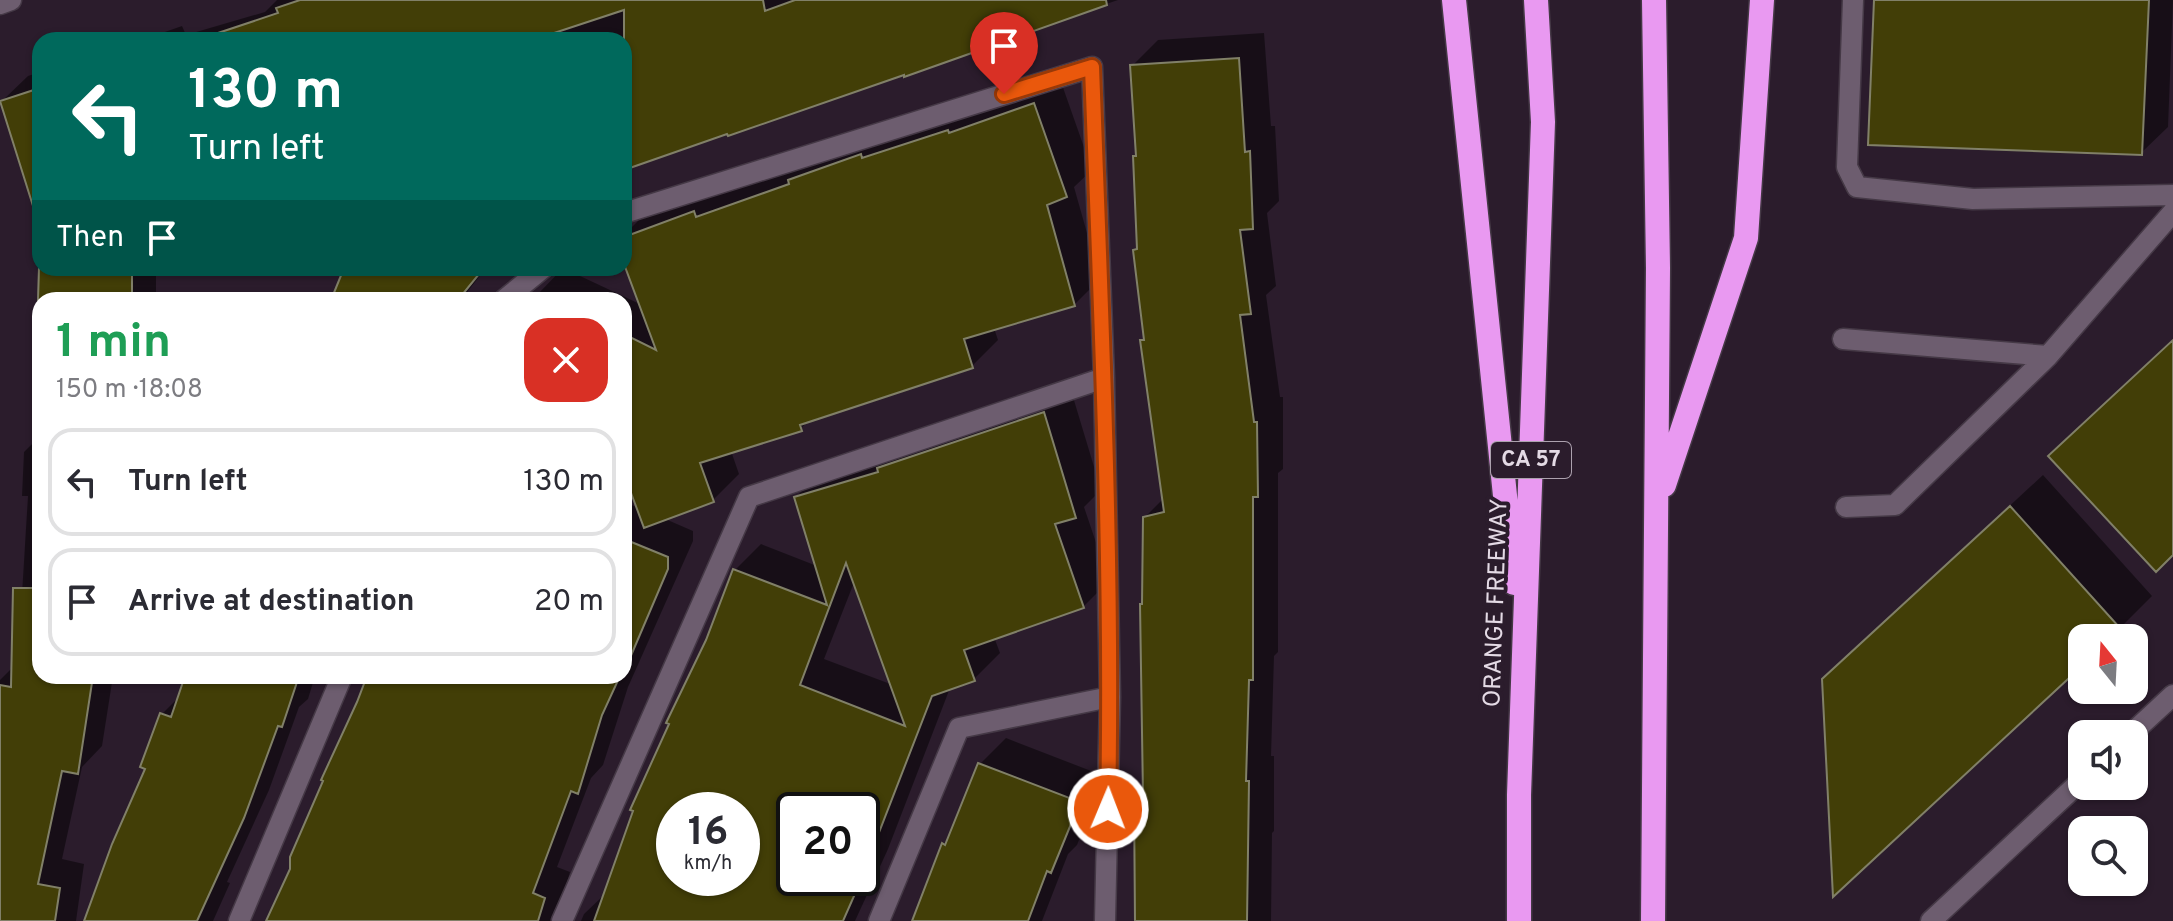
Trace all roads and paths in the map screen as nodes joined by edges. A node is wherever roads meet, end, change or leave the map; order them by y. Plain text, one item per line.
1 (11, 0) edge
2 (1454, 0) edge
3 (1536, 0) edge
4 (1654, 0) edge
5 (1762, 0) edge
6 (1853, 0) edge
7 (0, 4) edge
8 (2173, 195) edge
9 (632, 211) edge
10 (2173, 212) edge
11 (533, 276) edge
12 (514, 292) edge
13 (1843, 339) dead end
14 (2048, 356) junction
15 (1104, 378) junction
16 (1657, 506) junction
17 (1846, 507) dead end
18 (1523, 674) junction
19 (339, 684) edge
20 (2173, 696) edge
21 (1110, 697) junction
22 (2146, 720) edge
23 (2068, 793) edge
24 (239, 921) edge
25 (562, 921) edge
26 (879, 921) edge
27 (1105, 921) edge
28 (1519, 921) edge
29 (1653, 921) edge
30 (1931, 921) edge

1 - 7 street
2 - 18 highway
3 - 18 highway, ORANGE FREEWAY / CA 57
4 - 16 highway
5 - 16 highway
6 - 8 street
9 - 15 street
10 - 14 street
11 - 12 street
13 - 14 street
14 - 17 street
15 - 21 street
15 - 25 street
16 - 29 highway
18 - 28 highway, ORANGE FREEWAY / CA 57
19 - 24 street
20 - 22 street
21 - 26 street
21 - 27 street
23 - 30 street

